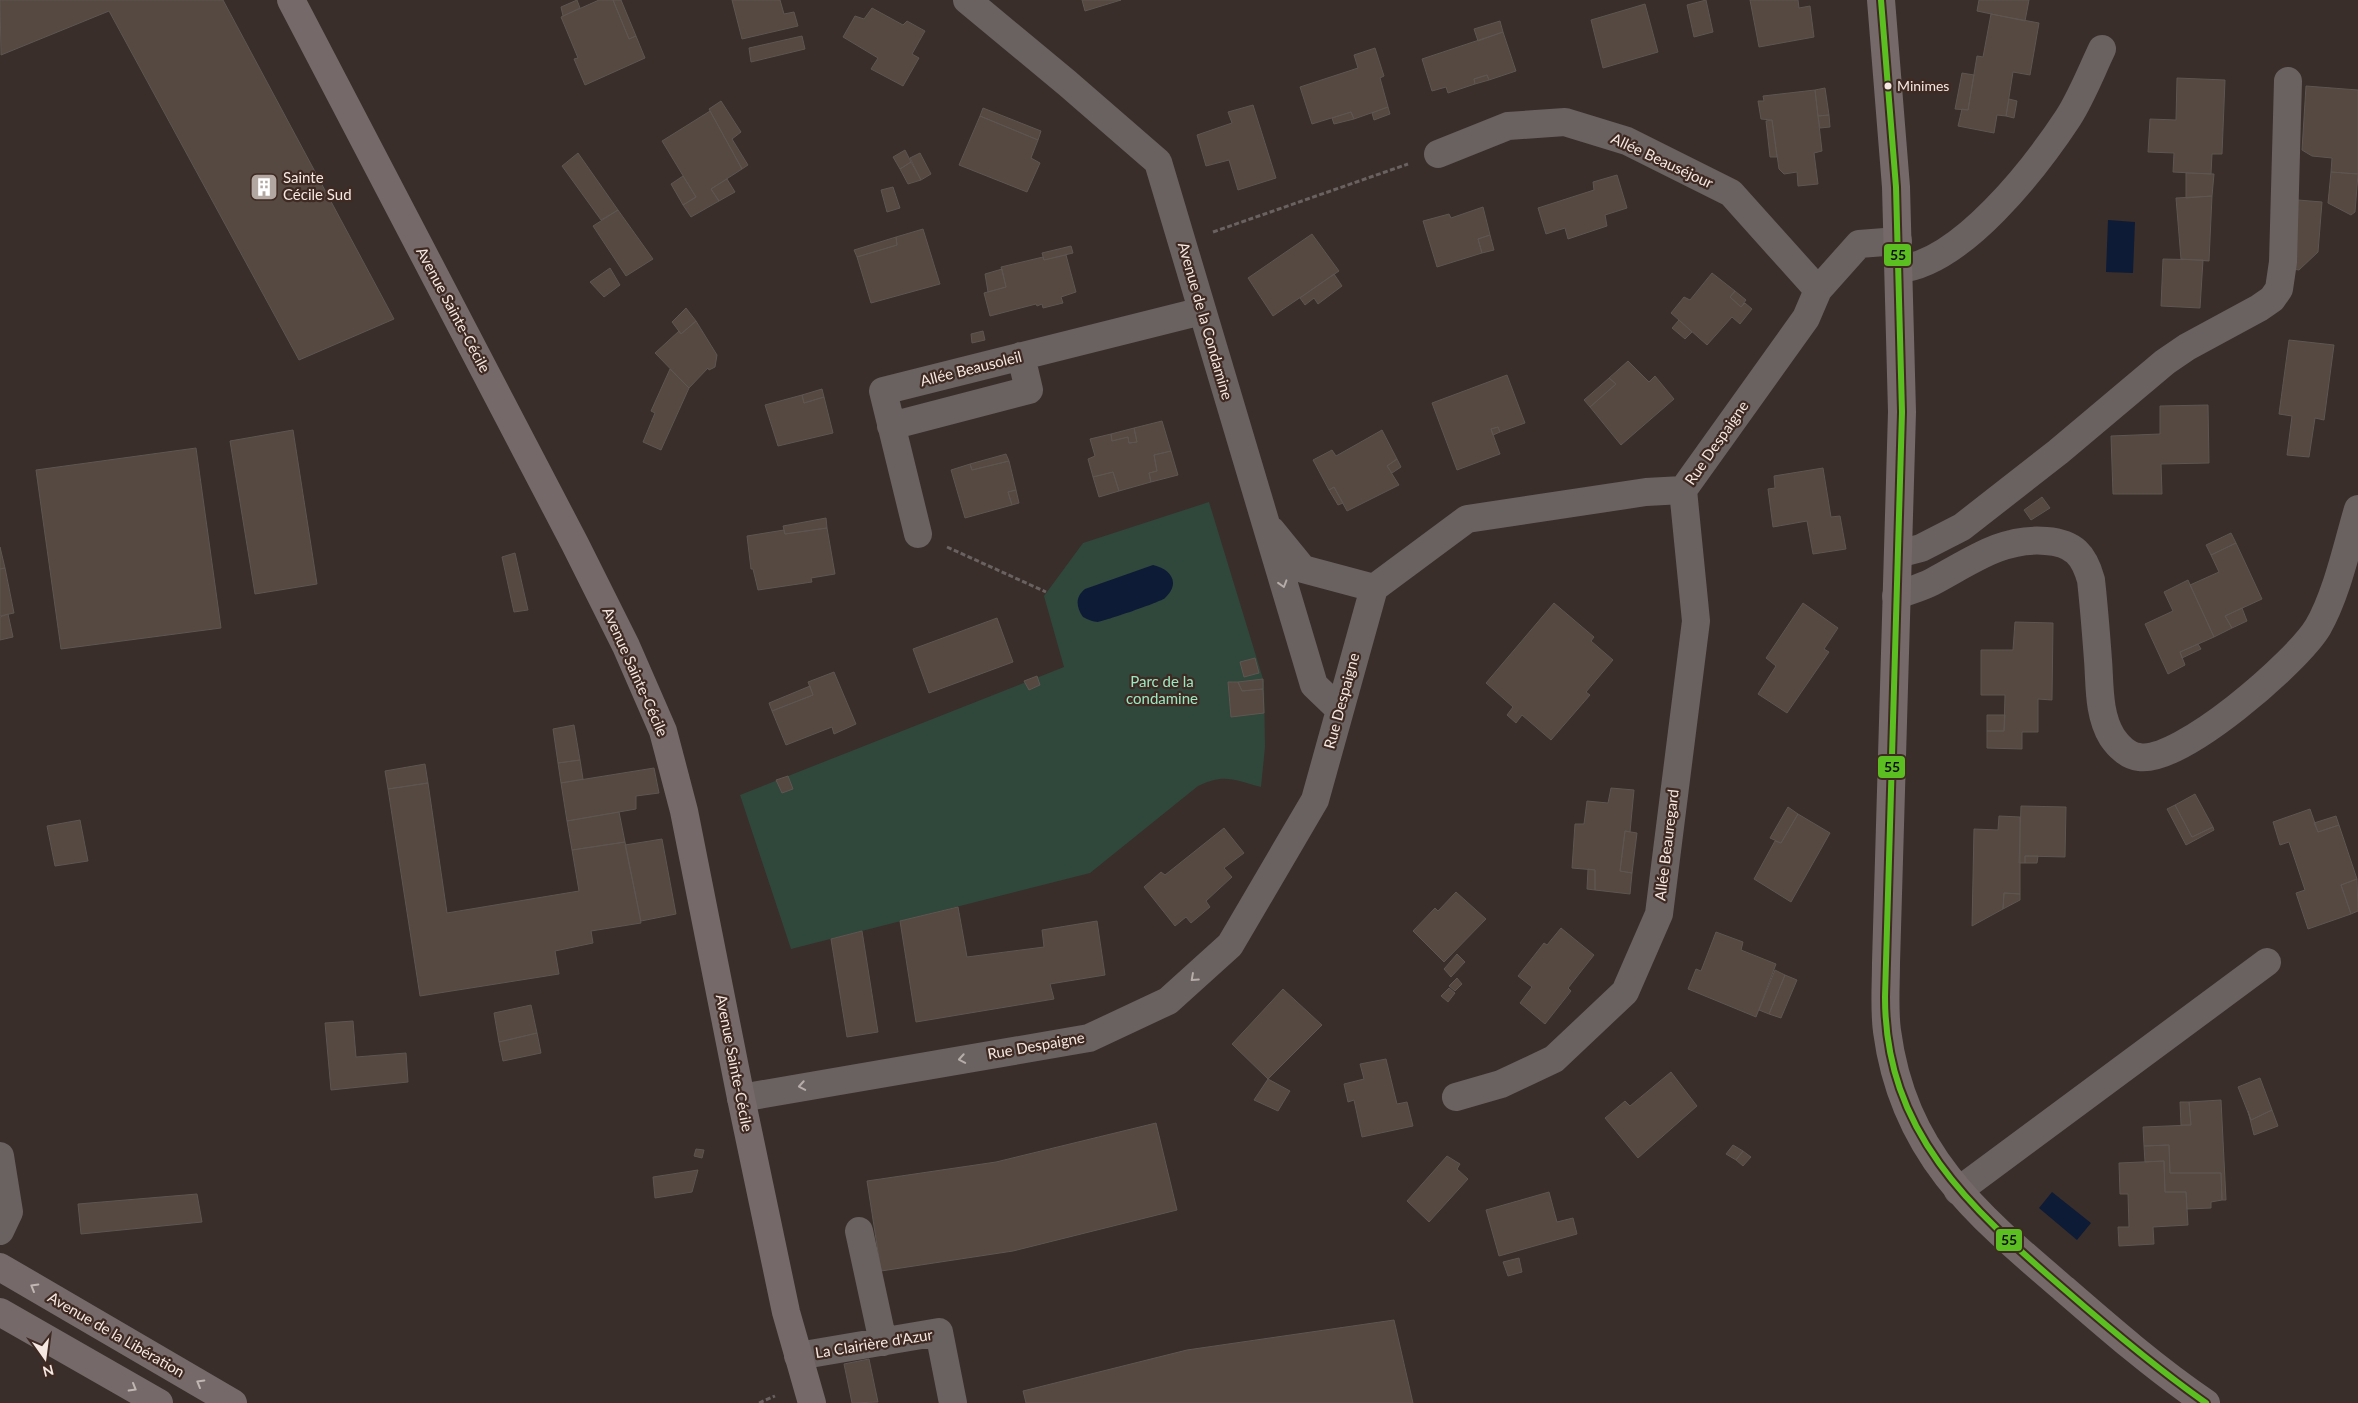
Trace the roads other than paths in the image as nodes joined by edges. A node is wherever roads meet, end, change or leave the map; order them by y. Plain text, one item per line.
1 (291, 0) edge
2 (967, 0) edge
3 (1882, 0) edge
4 (2102, 49) dead end
5 (2288, 81) dead end
6 (1438, 154) road end
7 (1898, 242) junction
8 (1899, 269) junction
9 (1818, 290) junction
10 (1202, 311) junction
11 (1684, 490) junction
12 (2358, 509) edge
13 (1263, 520) junction
14 (918, 534) road end
15 (1898, 554) junction
16 (1374, 588) junction
17 (1896, 596) junction
18 (1340, 710) junction
19 (2267, 962) dead end
20 (1456, 1097) dead end
21 (741, 1098) junction
22 (0, 1156) edge
23 (1958, 1191) junction
24 (0, 1231) edge
25 (859, 1231) dead end
26 (0, 1267) edge
27 (0, 1312) edge
28 (882, 1342) junction
29 (798, 1356) junction
30 (159, 1403) edge
31 (233, 1403) edge
32 (812, 1403) edge
33 (953, 1403) edge
34 (2206, 1403) edge

1 - 21 main road, Avenue Sainte-Cécile
2 - 10 street, Avenue de la Condamine
3 - 7 main road
4 - 8 street
5 - 15 street
6 - 9 street, Allée Beauséjour
7 - 8 main road
7 - 9 street, Rue Despaigne
8 - 15 main road
9 - 11 street, Rue Despaigne
10 - 13 street, Avenue de la Condamine
10 - 14 street, Allée Beausoleil
11 - 16 street, Rue Despaigne
11 - 20 street, Allée Beauregard
12 - 17 street
13 - 16 street
13 -> 18 street, Avenue de la Condamine
15 - 17 main road
16 - 18 street, Rue Despaigne
17 - 23 main road
18 -> 21 street, Rue Despaigne
19 - 23 street
21 - 29 main road, Avenue Sainte-Cécile
22 - 24 street
23 - 34 main road
25 - 28 street
31 -> 26 main road, Avenue de la Libération
27 -> 30 main road
28 - 29 street, La Clairière d'Azur
28 - 33 street, La Clairière d'Azur
29 - 32 main road, Avenue Sainte-Cécile

